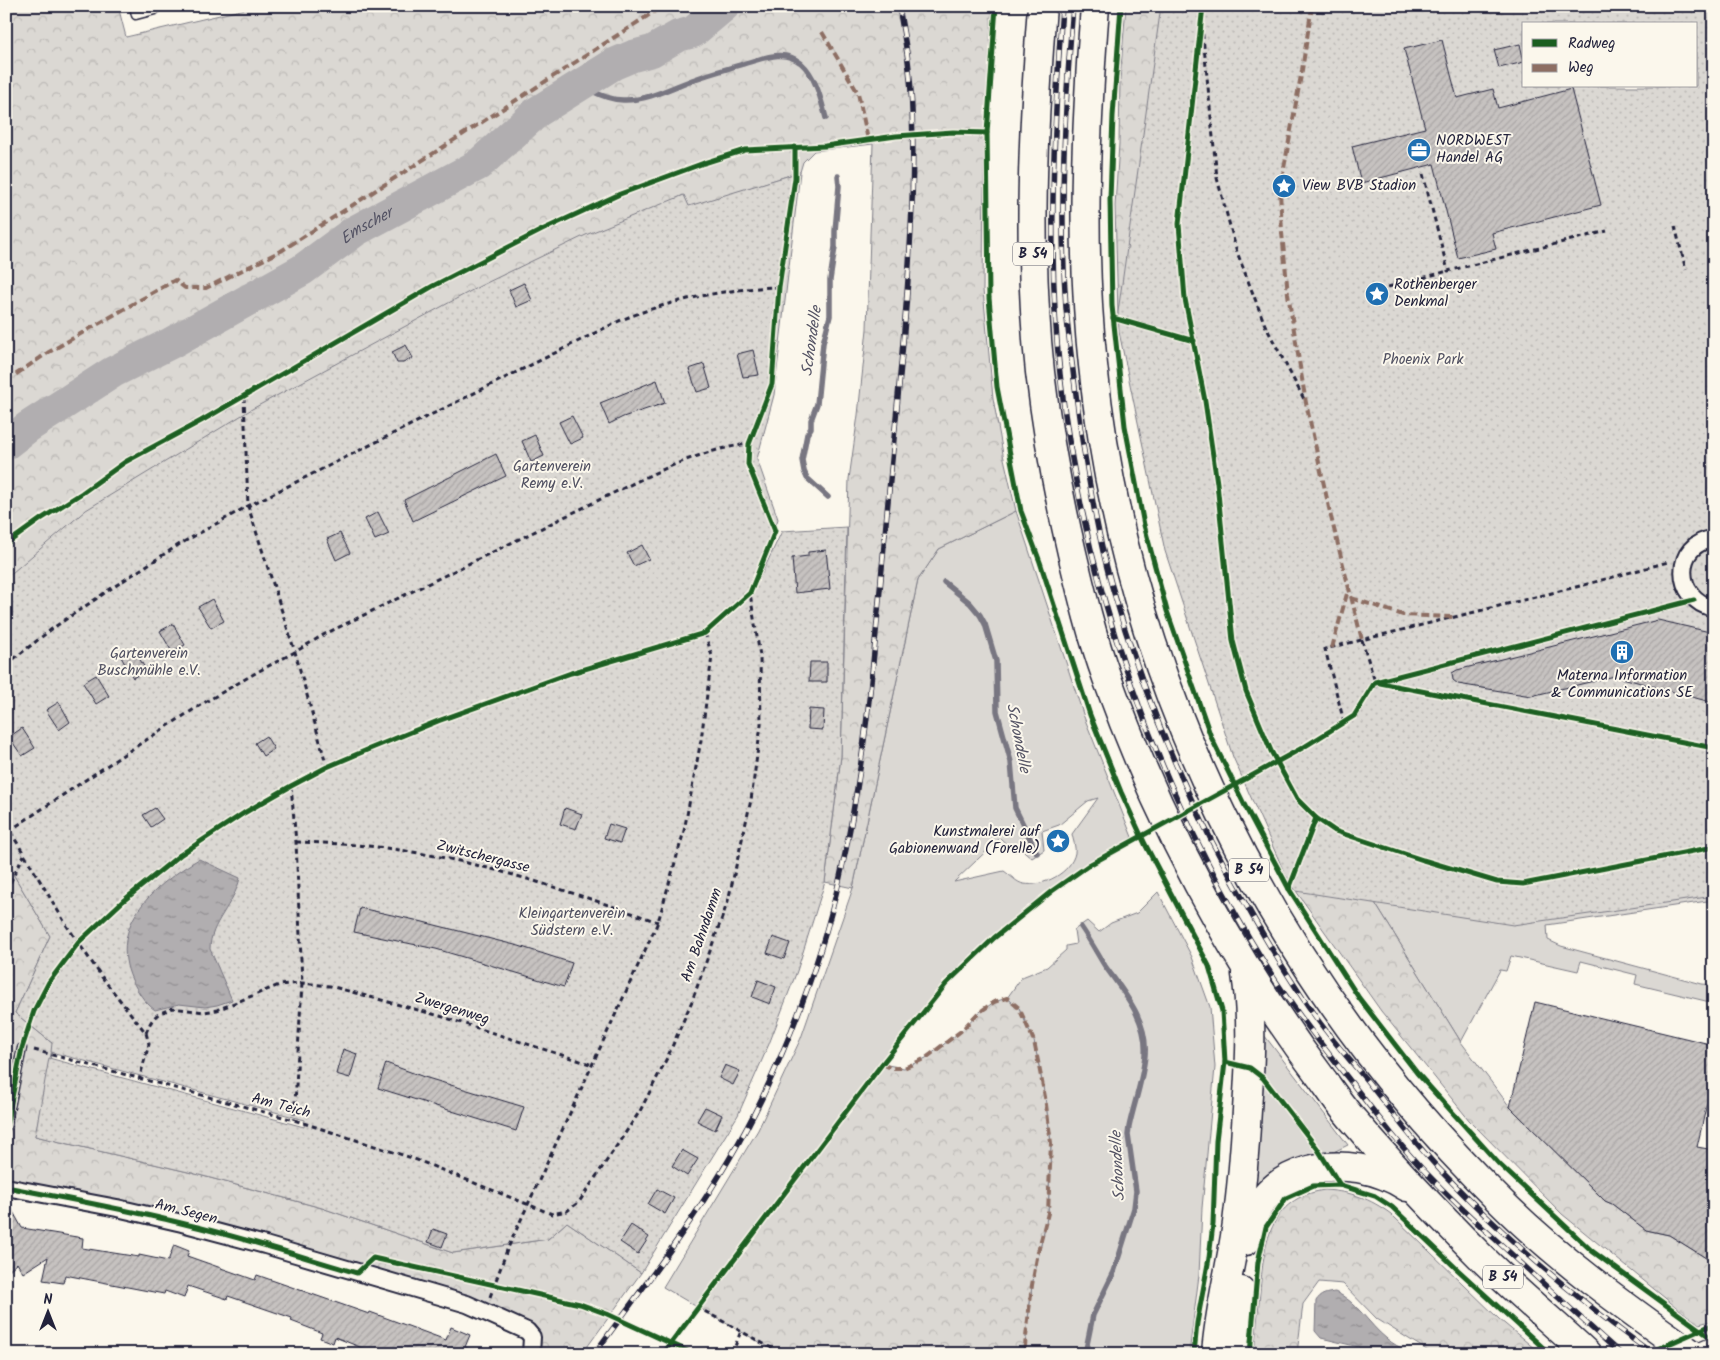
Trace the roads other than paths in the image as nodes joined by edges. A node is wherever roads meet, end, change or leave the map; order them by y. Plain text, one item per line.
1 (134, 6) edge
2 (1042, 6) edge
3 (1096, 6) edge
4 (155, 10) dead end
5 (1714, 539) edge
6 (1714, 608) edge
7 (1245, 967) junction
8 (22, 1048) road end
9 (6, 1126) edge
10 (6, 1188) edge
11 (1423, 1197) junction
12 (1714, 1348) edge
13 (531, 1354) edge
14 (1216, 1354) edge
15 (1236, 1354) edge
16 (1587, 1354) edge
17 (1692, 1354) edge
18 (1700, 1354) edge

1 - 4 lane
2 - 7 highway, B 54
3 - 17 highway, B 54
5 - 6 street
7 - 11 highway, B 54
7 - 14 highway
8 - 9 lane
10 - 13 street, Am Segen
11 - 15 highway
11 - 16 highway, B 54
12 - 18 main road

